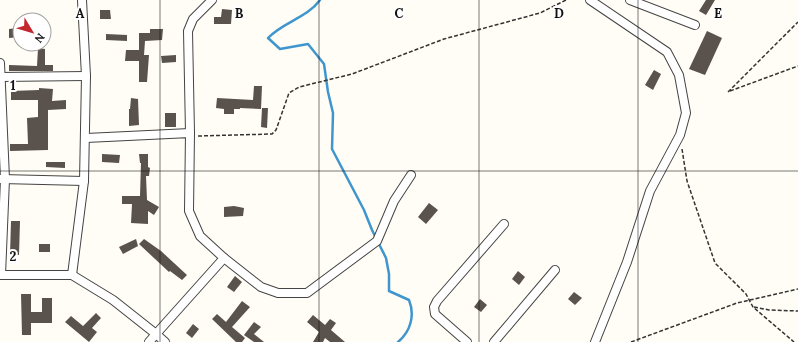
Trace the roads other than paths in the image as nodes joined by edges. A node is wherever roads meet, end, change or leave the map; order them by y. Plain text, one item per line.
1 (82, 0) edge
2 (212, 0) edge
3 (590, 0) edge
4 (630, 0) edge
5 (695, 24) dead end
6 (0, 63) edge
7 (86, 76) junction
8 (1, 77) edge
9 (190, 134) junction
10 (86, 138) junction
11 (411, 175) dead end
12 (2, 179) edge
13 (84, 181) junction
14 (504, 224) dead end
15 (224, 258) junction
16 (555, 270) dead end
17 (1, 275) edge
18 (72, 275) junction
19 (156, 334) junction
20 (149, 342) edge
21 (164, 342) edge
22 (467, 342) edge
23 (494, 342) edge
24 (595, 342) edge

1 - 7 street
2 - 9 street
3 - 24 street
4 - 5 street
6 - 8 street
7 - 8 street
7 - 10 street
8 - 12 street
9 - 10 street
9 - 15 street
10 - 13 street
11 - 15 street
12 - 13 street
12 - 17 street
13 - 18 street
14 - 22 street
15 - 19 street
16 - 23 street
17 - 18 street
18 - 19 street
19 - 20 street
19 - 21 street

